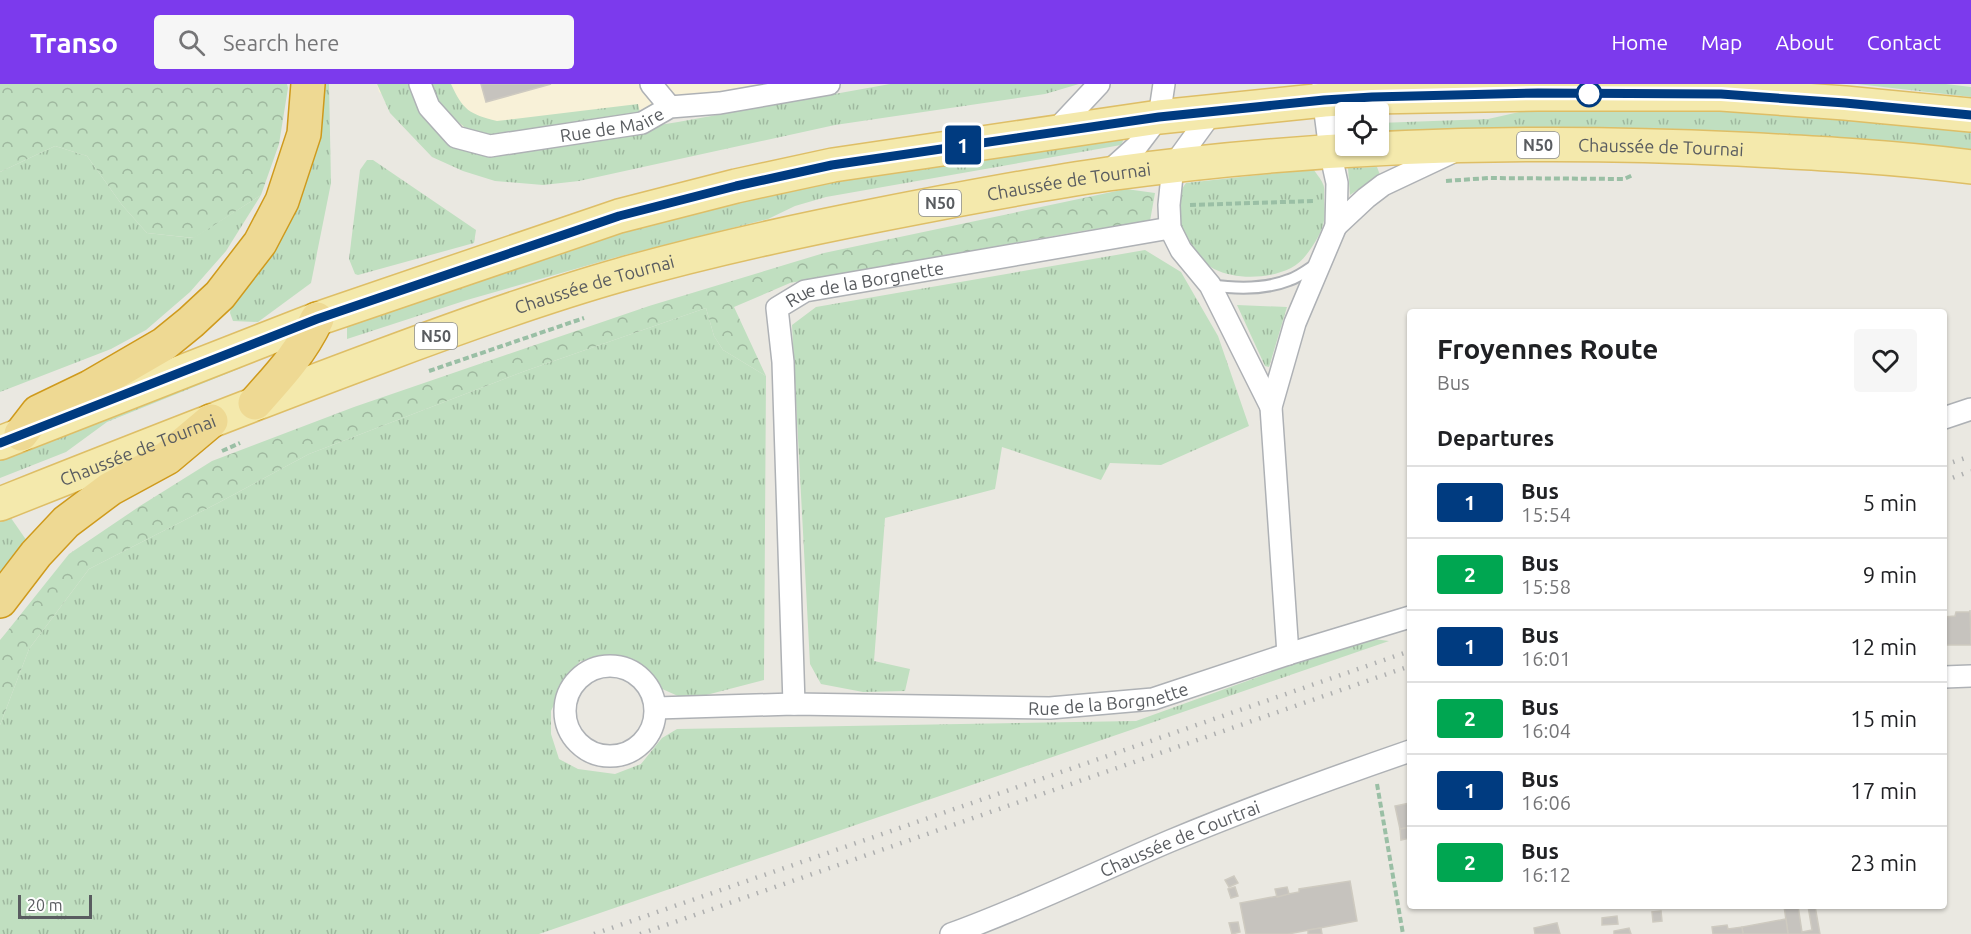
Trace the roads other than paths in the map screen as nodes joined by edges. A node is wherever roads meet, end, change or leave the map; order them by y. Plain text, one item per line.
1 (308, 84) edge
2 (420, 84) edge
3 (651, 84) edge
4 (829, 84) edge
5 (1099, 84) edge
6 (1164, 84) edge
7 (1630, 89) edge
8 (1322, 92) edge
9 (670, 107) junction
10 (1213, 111) junction
11 (1971, 115) edge
12 (1159, 117) junction
13 (1055, 131) junction
14 (1467, 146) junction
15 (1330, 152) junction
16 (1173, 166) junction
17 (1971, 167) edge
18 (1105, 174) junction
19 (1336, 226) junction
20 (1170, 228) junction
21 (1320, 262) junction
22 (1210, 285) junction
23 (317, 319) junction
24 (255, 403) junction
25 (1271, 407) junction
26 (1971, 409) edge
27 (1947, 417) edge
28 (211, 421) junction
29 (11, 439) edge
30 (0, 504) edge
31 (0, 601) edge
32 (1407, 618) edge
33 (1288, 654) junction
34 (1971, 676) edge
35 (1947, 677) edge
36 (794, 704) junction
37 (656, 708) junction
38 (1407, 752) edge
39 (951, 934) edge

1 - 29 highway
2 - 9 street, Rue de Maire
3 - 9 street
4 - 9 street, Rue de Maire
5 - 13 street
6 - 12 street
7 - 8 main road
7 - 11 main road
8 - 10 main road
8 - 15 street
10 - 12 main road
10 - 16 street
12 - 13 main road
12 - 18 street
13 - 23 main road
14 - 15 main road, Chaussée de Tournai / N50
14 - 17 main road, Chaussée de Tournai / N50
14 - 19 street
15 - 16 main road, Chaussée de Tournai / N50
15 - 19 street
16 - 18 main road, Chaussée de Tournai / N50
16 - 20 street
18 - 24 main road, Chaussée de Tournai / N50
19 - 21 street
20 - 22 street
20 - 36 street, Rue de la Borgnette
21 - 22 lane
21 - 25 street
22 - 25 street
23 - 24 highway
23 - 29 main road
24 - 28 main road, Chaussée de Tournai / N50
25 - 33 street
26 - 27 street
28 - 30 main road, Chaussée de Tournai / N50
28 - 31 highway
32 - 33 street, Rue de la Borgnette
33 - 36 street, Rue de la Borgnette
34 - 35 street
36 - 37 street, Rue de la Borgnette
37 - 37 street
38 - 39 street, Chaussée de Courtrai

